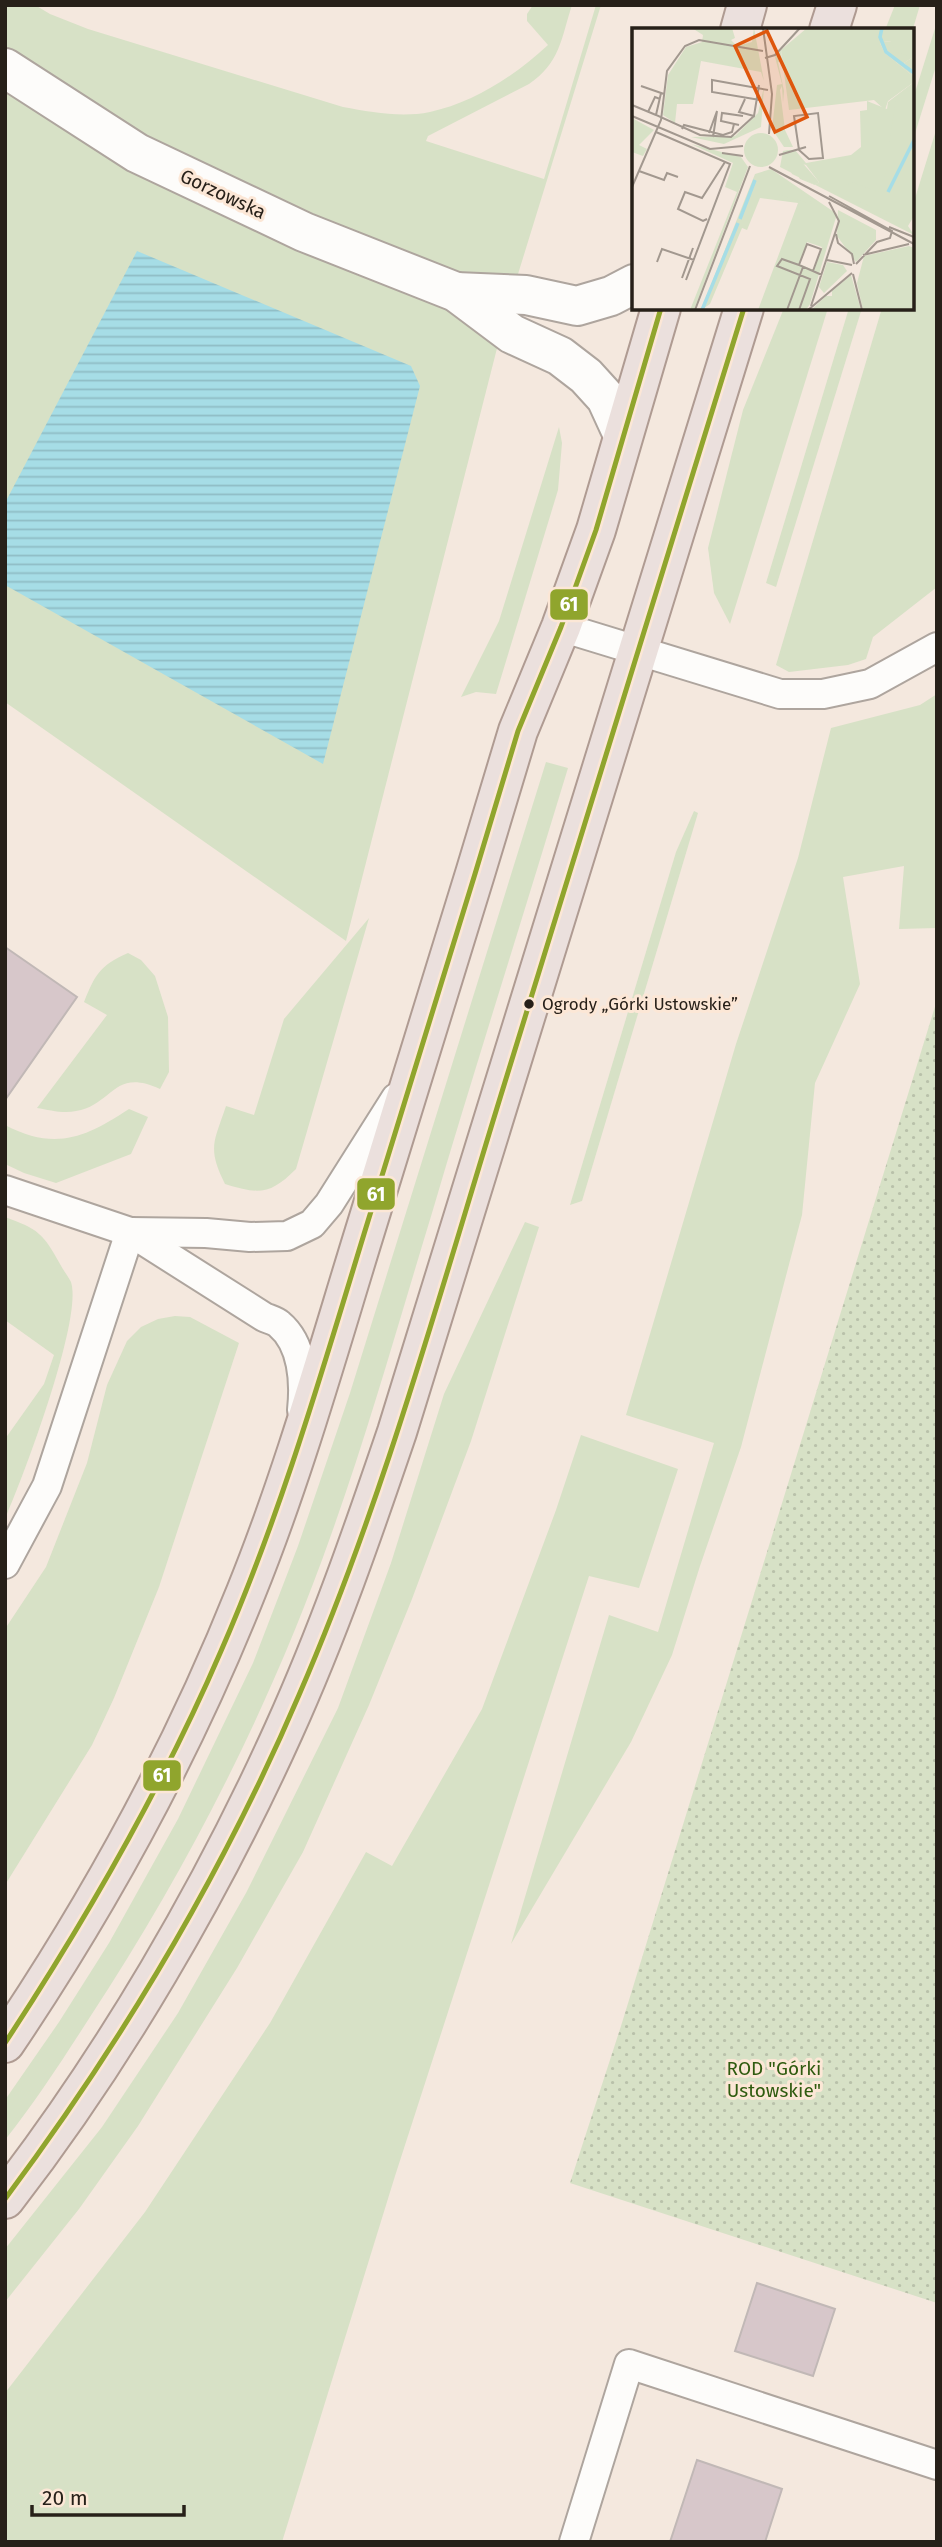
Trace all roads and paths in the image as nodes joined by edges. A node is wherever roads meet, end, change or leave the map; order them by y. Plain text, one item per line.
1 (747, 5) edge
2 (836, 5) edge
3 (741, 28) edge
4 (830, 28) edge
5 (5, 68) edge
6 (632, 286) edge
7 (456, 292) junction
8 (660, 310) edge
9 (743, 310) edge
10 (623, 435) junction
11 (561, 627) junction
12 (937, 647) edge
13 (639, 649) junction
14 (415, 1068) junction
15 (5, 1190) edge
16 (130, 1232) junction
17 (300, 1441) junction
18 (5, 1564) edge
19 (5, 2043) edge
20 (5, 2199) edge
21 (937, 2465) edge
22 (574, 2542) edge

1 - 3 main road
2 - 4 main road
5 - 7 street, Gorzowska
6 - 7 street, Gorzowska
7 - 10 street, Gorzowska
8 - 10 main road
9 - 13 main road
10 - 11 main road
11 - 13 lane
11 - 14 main road
12 - 13 lane
13 - 20 main road
14 - 16 lane
14 - 17 main road
15 - 16 lane
16 - 17 lane
16 - 18 lane
17 - 19 main road
21 - 22 lane

